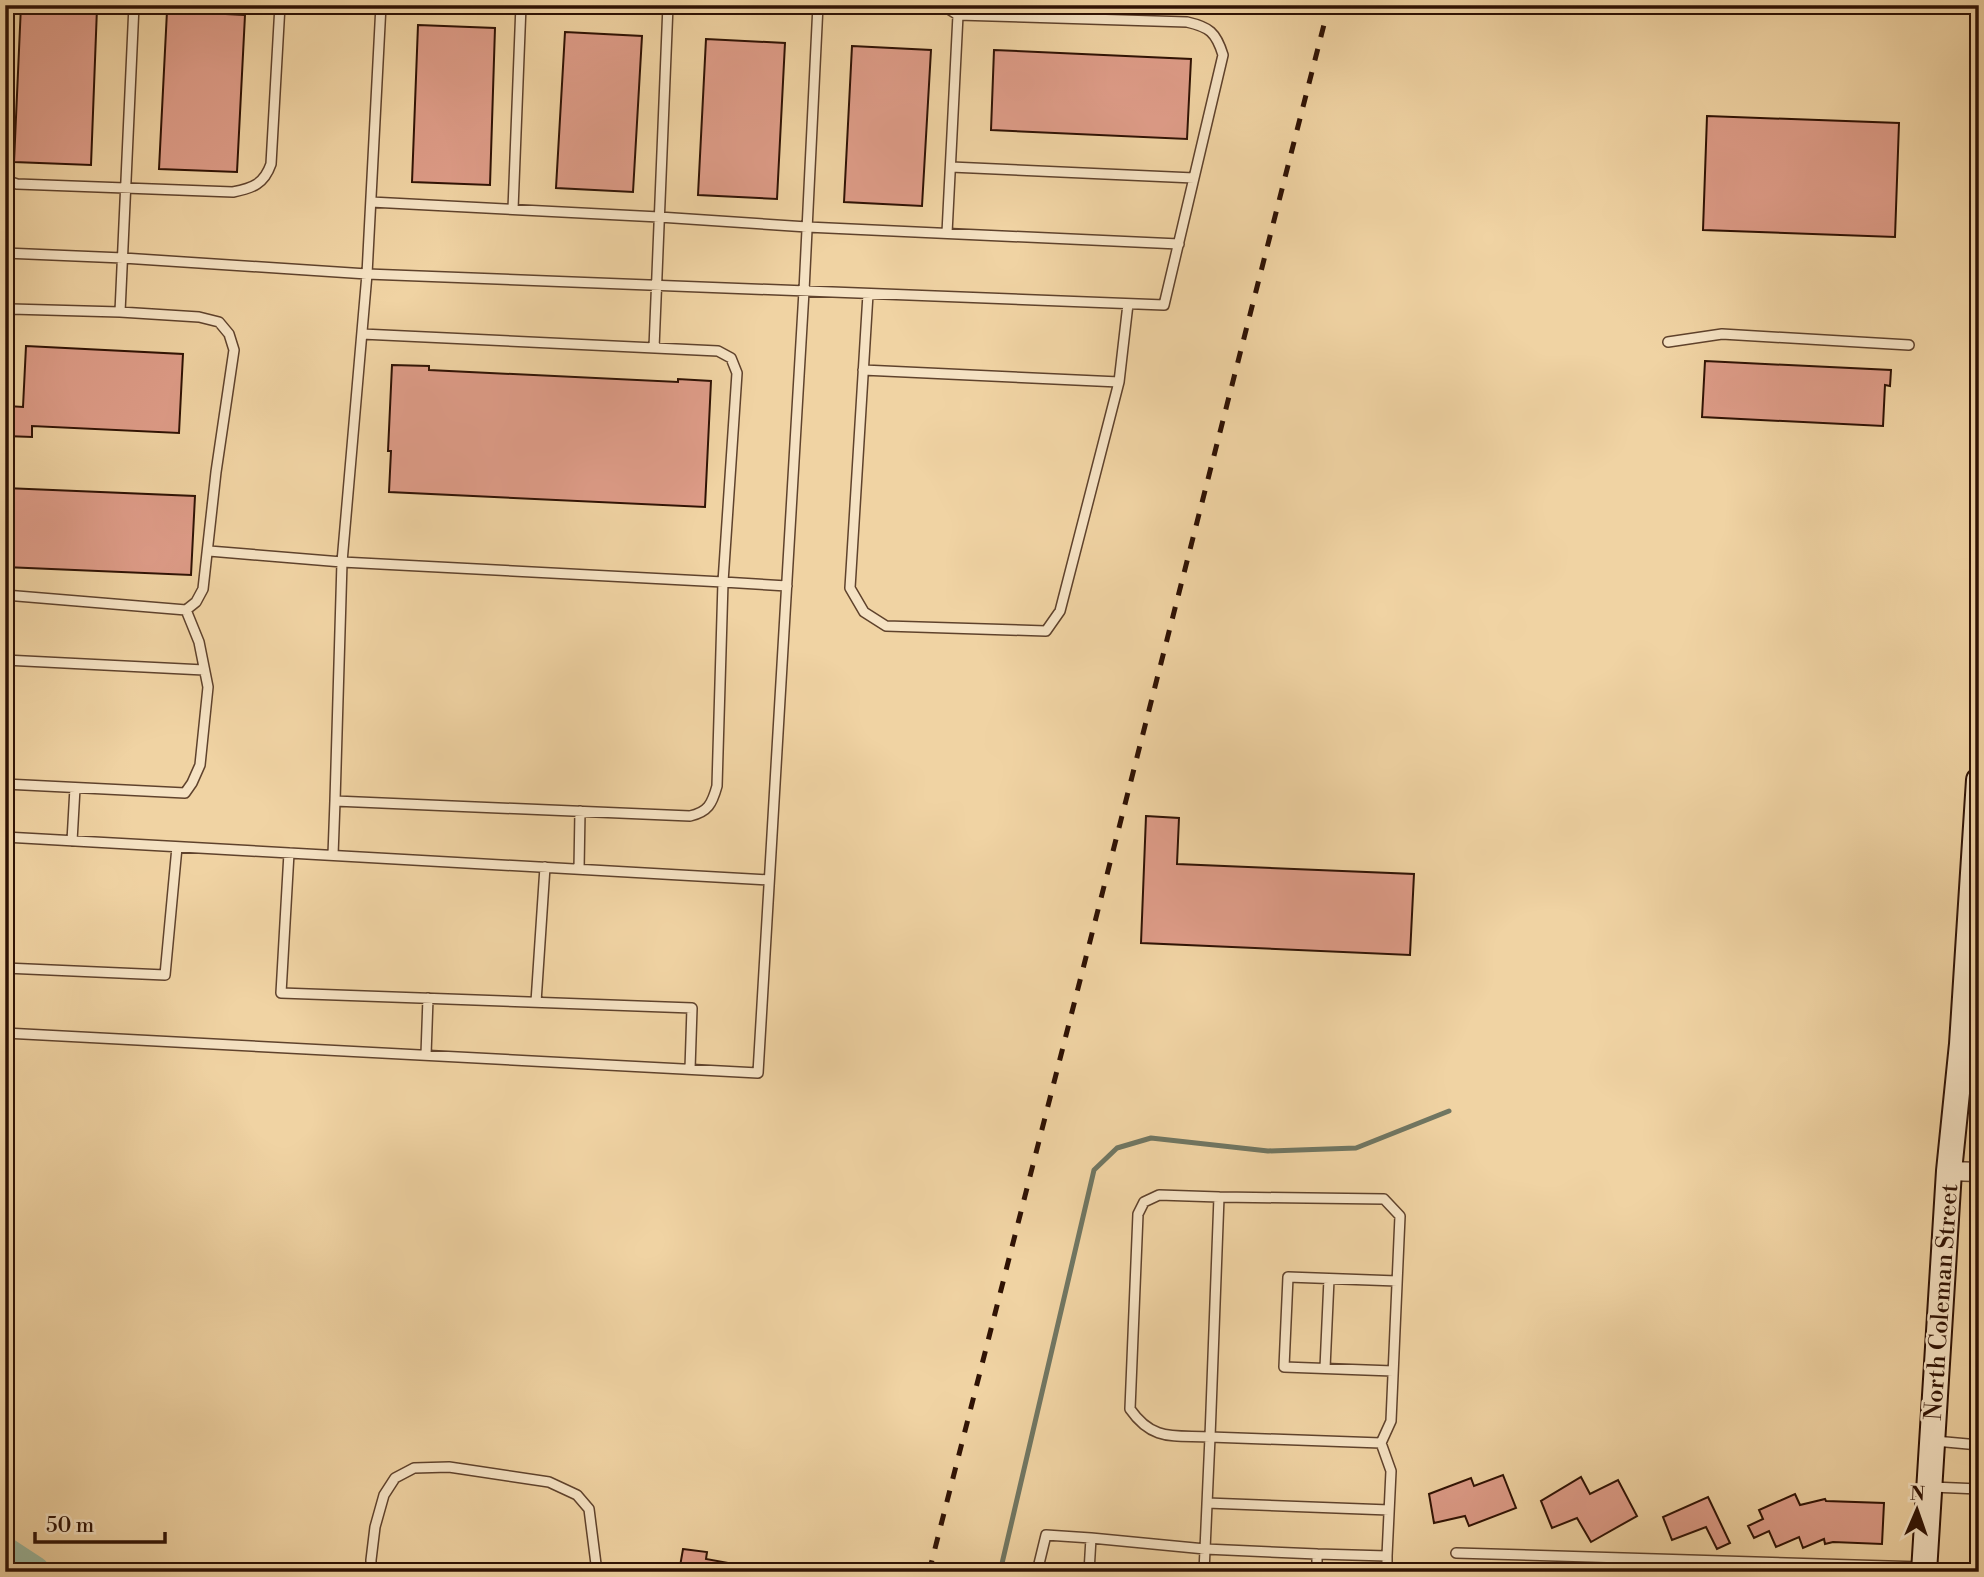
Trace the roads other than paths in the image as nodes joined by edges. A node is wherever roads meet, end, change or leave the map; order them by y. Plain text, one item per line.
1 (134, 5) edge
2 (280, 5) edge
3 (381, 5) edge
4 (521, 5) edge
5 (668, 5) edge
6 (818, 5) edge
7 (942, 5) edge
8 (958, 15) junction
9 (951, 167) junction
10 (1194, 178) junction
11 (5, 180) edge
12 (125, 188) junction
13 (371, 202) junction
14 (513, 209) junction
15 (659, 217) junction
16 (807, 227) junction
17 (947, 233) junction
18 (1179, 244) junction
19 (5, 253) edge
20 (123, 258) junction
21 (367, 274) junction
22 (656, 286) junction
23 (804, 291) junction
24 (868, 294) junction
25 (1128, 304) junction
26 (5, 312) edge
27 (120, 312) junction
28 (362, 334) junction
29 (1668, 342) dead end
30 (1909, 345) dead end
31 (654, 348) junction
32 (863, 370) junction
33 (1119, 382) junction
34 (209, 551) junction
35 (342, 562) junction
36 (723, 582) junction
37 (787, 586) junction
38 (5, 595) edge
39 (186, 610) junction
40 (5, 660) edge
41 (204, 670) junction
42 (1979, 780) edge
43 (5, 784) edge
44 (75, 788) junction
45 (335, 801) junction
46 (580, 811) junction
47 (5, 837) edge
48 (72, 841) junction
49 (177, 847) junction
50 (289, 853) junction
51 (333, 855) junction
52 (1976, 859) edge
53 (545, 867) junction
54 (579, 869) junction
55 (769, 880) junction
56 (7, 968) edge
57 (428, 998) junction
58 (536, 1002) junction
59 (5, 1031) edge
60 (426, 1055) junction
61 (690, 1069) junction
62 (1949, 1171) junction
63 (1979, 1172) edge
64 (1219, 1197) junction
65 (1329, 1279) junction
66 (1397, 1281) junction
67 (1325, 1368) junction
68 (1393, 1371) junction
69 (1210, 1437) junction
70 (1932, 1440) junction
71 (1381, 1443) junction
72 (1979, 1445) edge
73 (1929, 1487) junction
74 (1979, 1489) edge
75 (1208, 1503) junction
76 (1389, 1510) junction
77 (1091, 1538) junction
78 (1205, 1549) junction
79 (1456, 1553) dead end
80 (1317, 1554) junction
81 (1387, 1556) junction
82 (1924, 1570) edge
83 (371, 1572) edge
84 (597, 1572) edge
85 (1037, 1572) edge
86 (1089, 1572) edge
87 (1204, 1572) edge
88 (1317, 1572) edge
89 (1387, 1572) edge

1 - 12 lane
2 - 12 lane
3 - 13 lane
4 - 14 lane
5 - 15 lane
6 - 16 lane
7 - 8 lane
8 - 9 lane
8 - 10 lane
9 - 10 lane
9 - 17 lane
10 - 18 lane
11 - 12 lane
12 - 20 lane
13 - 14 lane
13 - 21 lane
14 - 15 lane
15 - 16 lane
15 - 22 lane
16 - 17 lane
16 - 23 lane
17 - 18 lane
18 - 25 lane
19 - 20 lane
20 - 21 lane
20 - 27 lane
21 - 22 lane
21 - 28 lane
22 - 23 lane
22 - 31 lane
23 - 24 lane
23 - 37 lane
24 - 25 lane
24 - 32 lane
25 - 33 lane
26 - 27 lane
27 - 34 lane
28 - 31 lane
28 - 35 lane
29 - 30 lane
31 - 36 lane
32 - 33 lane
32 - 33 lane
34 - 35 lane
34 - 39 lane
35 - 36 lane
35 - 45 lane
36 - 37 lane
36 - 46 lane
37 - 55 lane
38 - 39 lane
39 - 41 lane
40 - 41 lane
41 - 44 lane
42 - 52 street, North Coleman Street
43 - 44 lane
44 - 48 lane
45 - 46 lane
45 - 51 lane
46 - 54 lane
47 - 48 lane
48 - 49 lane
49 - 50 lane
49 - 56 lane
50 - 51 lane
50 - 57 lane
51 - 53 lane
52 - 62 street, North Coleman Street
53 - 54 lane
53 - 58 lane
54 - 55 lane
55 - 61 lane
56 - 59 lane
57 - 58 lane
57 - 60 lane
58 - 61 lane
59 - 60 lane
60 - 61 lane
62 - 63 street
62 - 70 street, North Coleman Street
64 - 66 lane
64 - 69 lane
64 - 69 lane
65 - 66 lane
65 - 67 lane
65 - 67 lane
66 - 68 lane
67 - 68 lane
68 - 71 lane
69 - 71 lane
69 - 75 lane
70 - 72 lane
70 - 73 street, North Coleman Street
71 - 76 lane
73 - 74 lane
73 - 82 street, North Coleman Street
75 - 76 lane
75 - 78 lane
76 - 81 lane
77 - 78 lane
77 - 85 lane
77 - 86 lane
78 - 80 lane
78 - 87 lane
79 - 82 lane
80 - 81 lane
80 - 88 lane
81 - 89 lane
83 - 84 lane

